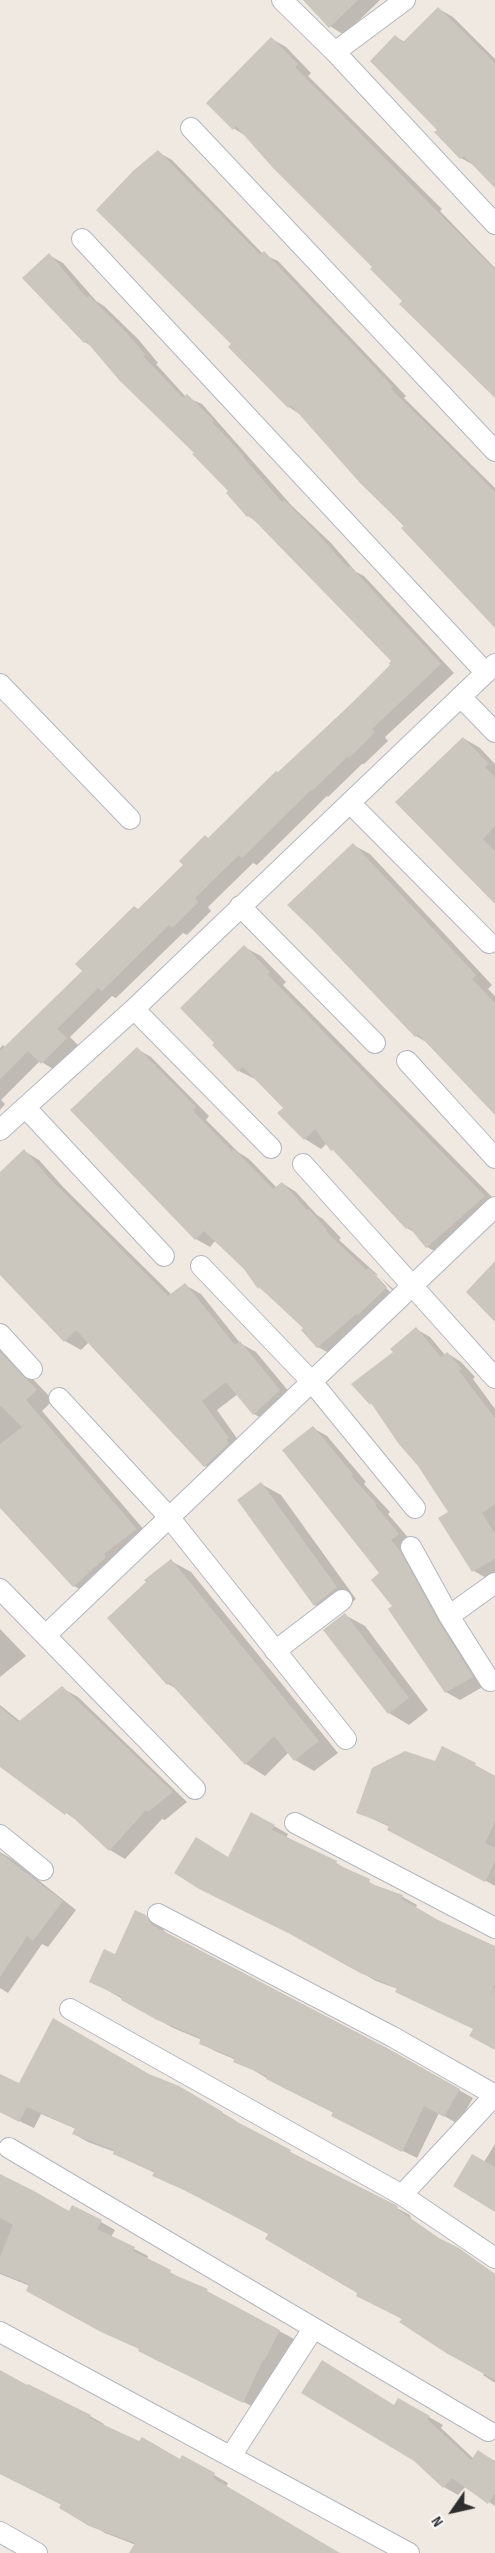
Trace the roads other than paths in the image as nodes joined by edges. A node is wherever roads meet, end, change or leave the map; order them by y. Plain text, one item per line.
1 (282, 0) edge
2 (405, 0) edge
3 (335, 52) junction
4 (191, 128) dead end
5 (495, 224) edge
6 (82, 239) dead end
7 (495, 451) edge
8 (490, 668) edge
9 (0, 684) edge
10 (461, 697) junction
11 (495, 732) edge
12 (350, 803) junction
13 (130, 819) dead end
14 (240, 906) junction
15 (489, 943) dead end
16 (134, 1009) junction
17 (375, 1043) dead end
18 (407, 1061) dead end
19 (25, 1107) junction
20 (0, 1130) edge
21 (271, 1148) dead end
22 (495, 1158) edge
23 (303, 1164) dead end
24 (495, 1207) edge
25 (164, 1256) dead end
26 (201, 1266) dead end
27 (412, 1286) junction
28 (0, 1334) edge
29 (32, 1369) dead end
30 (495, 1378) edge
31 (312, 1382) junction
32 (59, 1398) dead end
33 (415, 1508) dead end
34 (169, 1517) junction
35 (411, 1547) dead end
36 (495, 1583) edge
37 (0, 1589) edge
38 (342, 1600) dead end
39 (449, 1616) junction
40 (46, 1634) junction
41 (275, 1651) junction
42 (490, 1681) dead end
43 (346, 1739) dead end
44 (195, 1789) dead end
45 (295, 1823) dead end
46 (0, 1835) edge
47 (43, 1870) dead end
48 (158, 1914) dead end
49 (495, 1928) edge
50 (70, 2009) dead end
51 (495, 2095) edge
52 (9, 2148) dead end
53 (402, 2194) junction
54 (495, 2258) edge
55 (313, 2329) junction
56 (0, 2332) edge
57 (488, 2431) dead end
58 (231, 2456) junction
59 (0, 2532) edge
60 (37, 2553) edge
61 (409, 2553) edge

1 - 3 street
2 - 3 street
3 - 5 street
4 - 7 street
6 - 8 street
8 - 10 street
9 - 13 street
10 - 11 street
10 - 12 street
12 - 14 street
12 - 15 street
14 - 16 street
14 - 17 street
16 - 19 street
16 - 21 street
18 - 22 street
19 - 20 street
19 - 25 street
23 - 27 street
24 - 27 street
26 - 31 street
27 - 30 street
27 - 31 street
28 - 29 street
31 - 33 street
31 - 34 street
32 - 34 street
34 - 40 street
34 - 41 street
35 - 39 street
36 - 39 street
37 - 40 street
38 - 41 street
39 - 42 street
40 - 44 street
41 - 43 street
45 - 49 street
46 - 47 street
48 - 51 street
50 - 53 street
51 - 53 street
52 - 55 street
53 - 54 street
55 - 57 street
55 - 58 street
56 - 58 street
58 - 61 street
59 - 60 street

